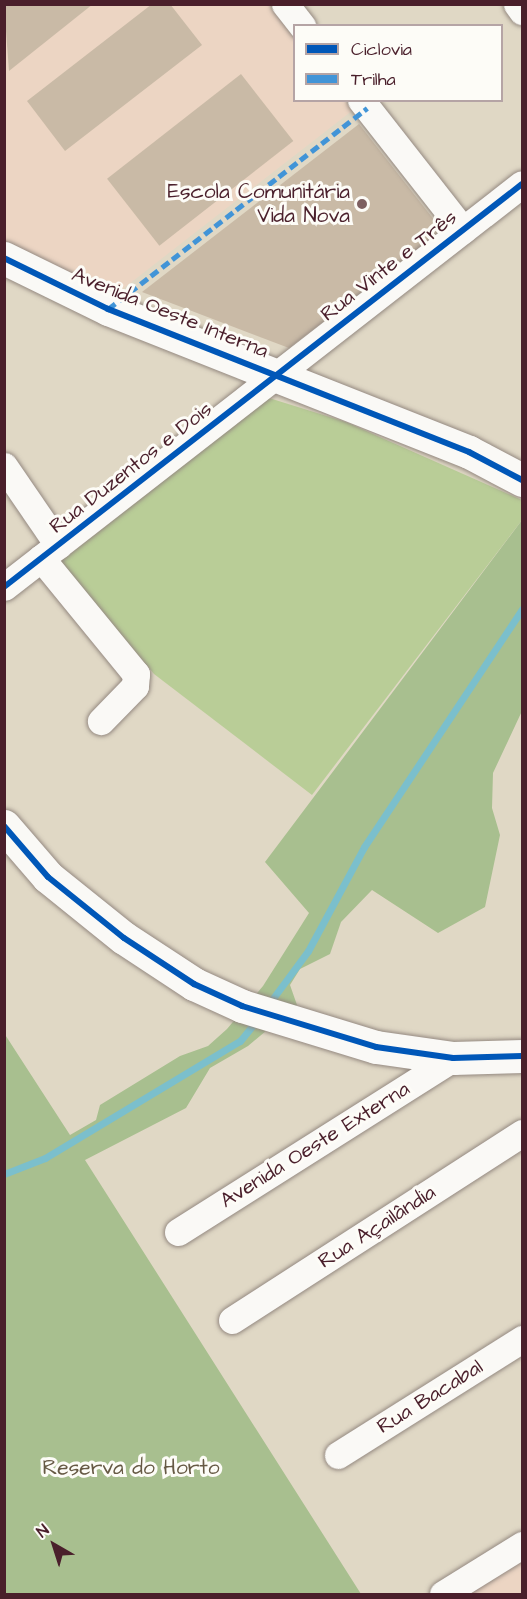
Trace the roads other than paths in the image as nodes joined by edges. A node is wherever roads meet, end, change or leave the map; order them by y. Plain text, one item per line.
1 (285, 4) edge
2 (518, 4) edge
3 (522, 11) edge
4 (300, 24) edge
5 (363, 102) edge
6 (522, 184) edge
7 (463, 230) junction
8 (4, 258) edge
9 (277, 375) junction
10 (4, 466) edge
11 (522, 480) edge
12 (50, 552) junction
13 (4, 587) edge
14 (101, 721) dead end
15 (4, 826) edge
16 (522, 1056) edge
17 (453, 1058) junction
18 (522, 1133) edge
19 (178, 1232) dead end
20 (232, 1320) dead end
21 (522, 1339) edge
22 (338, 1455) dead end
23 (522, 1545) edge
24 (443, 1594) edge

1 - 4 street
2 - 3 street
5 - 7 street
6 - 7 street, Rua Vinte e Três
7 - 9 street, Rua Vinte e Três
8 - 9 street, Avenida Oeste Interna
9 - 11 street, Avenida Oeste Interna
9 - 12 street, Rua Duzentos e Dois
10 - 12 street
12 - 13 street, Rua Duzentos e Dois
12 - 14 street
15 - 17 street, Avenida Oeste Externa
16 - 17 street, Avenida Oeste Externa
17 - 19 street, Avenida Oeste Externa
18 - 20 street, Rua Açailândia
21 - 22 street, Rua Bacabal
23 - 24 street

